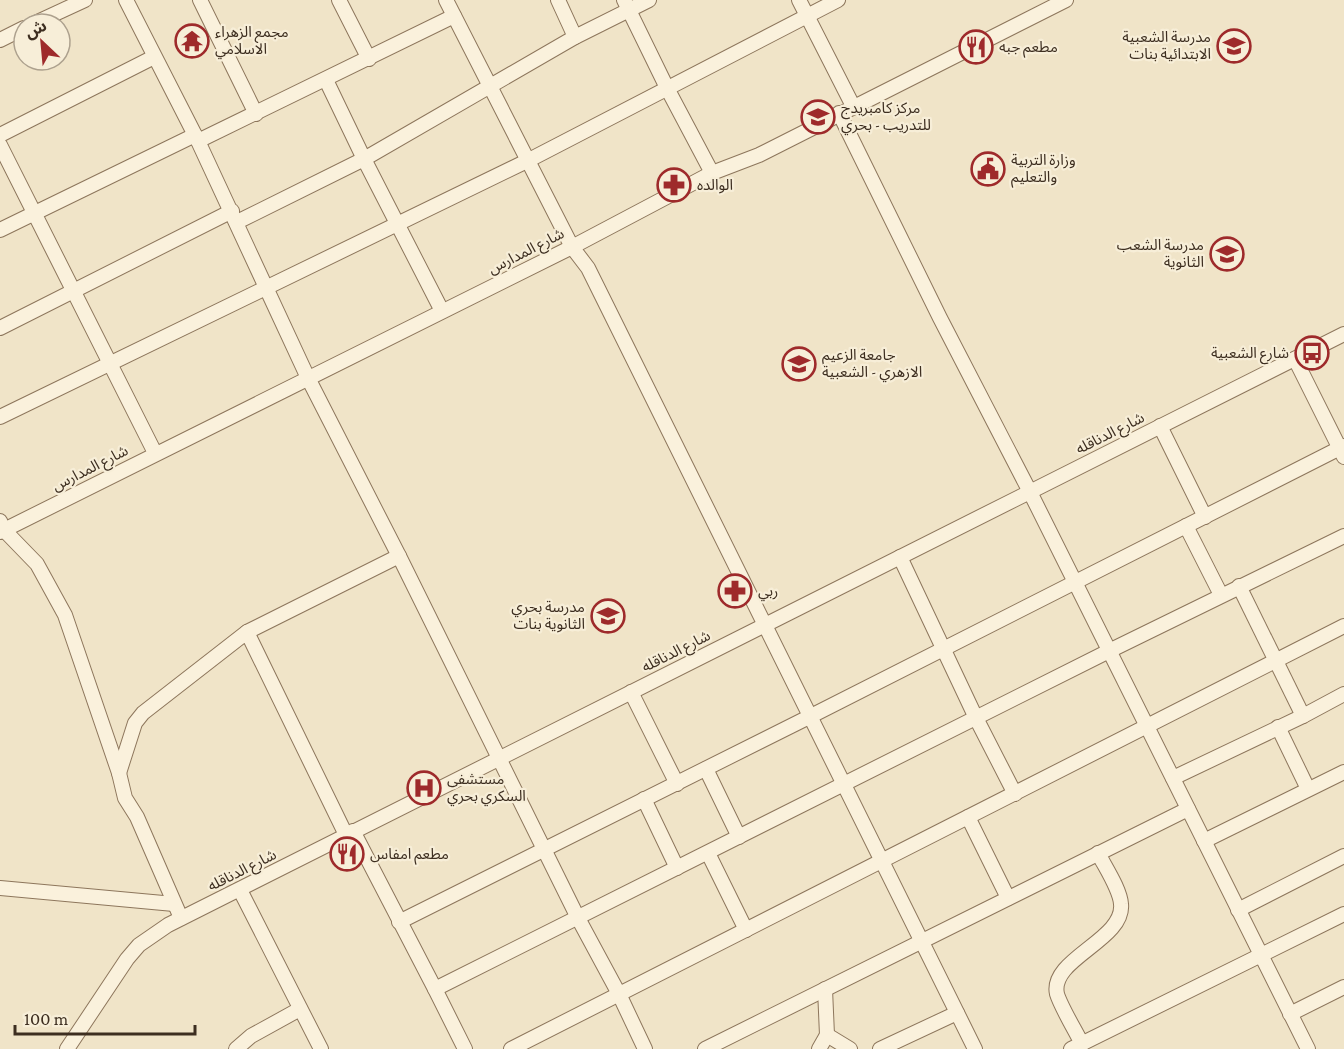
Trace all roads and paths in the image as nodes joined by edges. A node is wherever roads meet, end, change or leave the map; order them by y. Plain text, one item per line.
1 (85, 0) edge
2 (126, 0) edge
3 (200, 0) edge
4 (339, 0) edge
5 (446, 0) edge
6 (558, 0) edge
7 (649, 0) edge
8 (799, 0) edge
9 (838, 0) edge
10 (1066, 0) edge
11 (626, 5) edge
12 (59, 12) edge
13 (454, 15) junction
14 (806, 15) junction
15 (576, 37) junction
16 (154, 57) junction
17 (369, 59) junction
18 (326, 80) junction
19 (489, 87) junction
20 (667, 88) junction
21 (853, 106) junction
22 (838, 113) junction
23 (256, 114) junction
24 (0, 135) edge
25 (197, 138) junction
26 (0, 145) edge
27 (364, 159) junction
28 (529, 160) junction
29 (712, 173) junction
30 (36, 212) junction
31 (235, 217) junction
32 (397, 223) junction
33 (0, 230) edge
34 (572, 247) junction
35 (267, 287) junction
36 (74, 291) junction
37 (442, 312) junction
38 (0, 328) edge
39 (1344, 334) edge
40 (1295, 359) junction
41 (110, 362) junction
42 (308, 378) junction
43 (0, 417) edge
44 (1160, 426) junction
45 (1342, 450) edge
46 (155, 453) junction
47 (1030, 492) junction
48 (1205, 516) junction
49 (1186, 526) junction
50 (2, 528) edge
51 (1344, 536) edge
52 (399, 556) junction
53 (900, 557) junction
54 (1075, 582) junction
55 (1239, 586) junction
56 (1221, 595) junction
57 (765, 624) junction
58 (1344, 626) edge
59 (247, 632) junction
60 (943, 650) junction
61 (1109, 651) junction
62 (1277, 660) junction
63 (631, 692) junction
64 (1344, 694) edge
65 (1304, 716) junction
66 (811, 717) junction
67 (976, 718) junction
68 (1147, 726) junction
69 (1278, 727) junction
70 (498, 758) junction
71 (706, 769) junction
72 (1344, 772) edge
73 (119, 773) junction
74 (1173, 778) junction
75 (677, 783) junction
76 (844, 785) junction
77 (1308, 789) junction
78 (1015, 794) junction
79 (645, 799) junction
80 (1188, 809) junction
81 (968, 817) junction
82 (349, 833) junction
83 (739, 837) junction
84 (1204, 841) junction
85 (544, 849) junction
86 (708, 853) junction
87 (1098, 853) junction
88 (1344, 856) edge
89 (882, 861) junction
90 (677, 868) junction
91 (0, 888) edge
92 (240, 890) junction
93 (1008, 898) junction
94 (174, 904) junction
95 (1238, 910) junction
96 (1344, 914) edge
97 (181, 918) junction
98 (578, 918) junction
99 (399, 922) junction
100 (746, 930) junction
101 (922, 941) junction
102 (1260, 954) junction
103 (1344, 987) edge
104 (435, 989) junction
105 (825, 989) junction
106 (619, 994) junction
107 (300, 1009) junction
108 (957, 1013) junction
109 (1290, 1014) junction
110 (827, 1035) junction
111 (1076, 1046) edge
112 (67, 1049) edge
113 (236, 1049) edge
114 (321, 1049) edge
115 (465, 1049) edge
116 (511, 1049) edge
117 (645, 1049) edge
118 (705, 1049) edge
119 (819, 1049) edge
120 (850, 1049) edge
121 (880, 1049) edge
122 (975, 1049) edge
123 (1308, 1049) edge

1 - 12 street
2 - 16 street
3 - 23 street
4 - 17 street
5 - 13 street
6 - 15 street
7 - 11 street
8 - 14 street
9 - 14 street
10 - 21 street, شارع المدارس
11 - 15 street
11 - 20 street
13 - 17 street
13 - 19 street
14 - 20 street
14 - 21 street
15 - 19 street
16 - 24 street
16 - 25 street
17 - 18 street
18 - 23 street
18 - 27 street
19 - 27 street
19 - 28 street
20 - 28 street
20 - 29 street
21 - 22 street, شارع المدارس
22 - 29 street, شارع المدارس
22 - 47 street
23 - 25 street
25 - 30 street
25 - 31 street
26 - 30 street
27 - 31 street
27 - 32 street
28 - 32 street
28 - 34 street
29 - 34 street, شارع المدارس
30 - 33 street
30 - 36 street
31 - 35 street
31 - 36 street
32 - 35 street
32 - 37 street
34 - 37 street, شارع المدارس
34 - 57 street
35 - 41 street
35 - 42 street
36 - 38 street
36 - 41 street
37 - 42 street, شارع المدارس
39 - 40 street, شارع الدناقله
40 - 44 street, شارع الدناقله
40 - 45 street
41 - 43 street
41 - 46 street
42 - 46 street, شارع المدارس
42 - 52 street
44 - 47 street, شارع الدناقله
44 - 48 street
45 - 48 street
46 - 50 street, شارع المدارس
47 - 53 street, شارع الدناقله
47 - 54 street
48 - 49 street
49 - 54 street
49 - 56 street
50 - 73 street
51 - 55 street
52 - 59 street
52 - 70 street
53 - 57 street, شارع الدناقله
53 - 60 street
54 - 60 street
54 - 61 street
55 - 56 street
55 - 62 street
56 - 61 street
57 - 63 street, شارع الدناقله
57 - 66 street
58 - 62 street
59 - 73 street
59 - 82 street
60 - 66 street
60 - 67 street
61 - 67 street
61 - 68 street
62 - 65 street
62 - 68 street
63 - 70 street, شارع الدناقله
63 - 75 street
64 - 65 street
65 - 69 street
66 - 71 street
66 - 76 street
67 - 76 street
67 - 78 street
68 - 74 street
68 - 78 street
69 - 74 street
69 - 77 street
70 - 82 street, شارع الدناقله
70 - 85 street
71 - 75 street
71 - 83 street
72 - 77 street
73 - 94 street
74 - 80 street
75 - 79 street
76 - 83 street
76 - 89 street
77 - 84 street
78 - 81 street
79 - 85 street
79 - 90 street
80 - 84 street
80 - 87 street
81 - 89 street
81 - 93 street
82 - 92 street, شارع الدناقله
82 - 99 street
83 - 86 street
84 - 95 street
85 - 98 street
85 - 99 street
86 - 90 street
86 - 100 street
87 - 93 street
87 - 111 street
88 - 95 street
89 - 100 street
89 - 101 street
90 - 98 street
91 - 94 street
92 - 97 street, شارع الدناقله
92 - 107 street
93 - 101 street
94 - 97 street
95 - 102 street
96 - 102 street
97 - 112 street, شارع الدناقله
98 - 104 street
98 - 106 street
99 - 104 street
100 - 106 street
101 - 105 street
101 - 108 street
102 - 109 street
102 - 111 street
103 - 109 street
104 - 115 street
105 - 110 street
105 - 118 street
106 - 116 street
106 - 117 street
107 - 113 street
107 - 114 street
108 - 121 street
108 - 122 street
109 - 123 street
110 - 119 street
110 - 120 street

